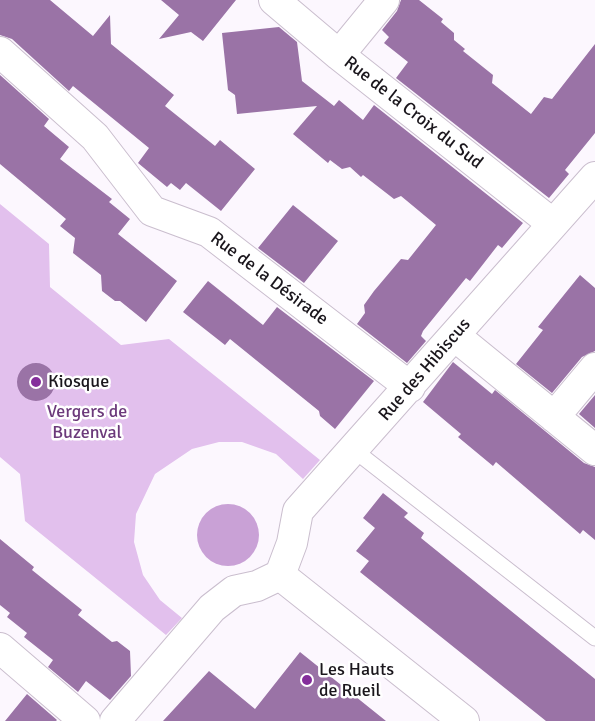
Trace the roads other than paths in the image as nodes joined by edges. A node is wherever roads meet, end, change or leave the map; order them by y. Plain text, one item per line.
1 (274, 0) edge
2 (384, 0) edge
3 (0, 52) edge
4 (339, 55) junction
5 (590, 191) edge
6 (553, 224) junction
7 (455, 336) junction
8 (595, 368) edge
9 (410, 387) junction
10 (554, 417) junction
11 (354, 450) junction
12 (595, 450) edge
13 (280, 575) junction
14 (595, 638) edge
15 (0, 648) edge
16 (85, 721) edge
17 (115, 721) edge
18 (464, 721) edge

1 - 4 street, Rue de la Croix du Sud
2 - 4 street
3 - 9 street, Rue de la Désirade
4 - 6 street, Rue de la Croix du Sud
5 - 6 street, Rue des Hibiscus
6 - 7 street, Rue des Hibiscus
7 - 9 street, Rue des Hibiscus
7 - 10 street
8 - 10 street
9 - 11 street, Rue des Hibiscus
10 - 12 street
11 - 13 street, Rue des Hibiscus
11 - 14 lane
13 - 17 street
13 - 18 street
15 - 16 street

